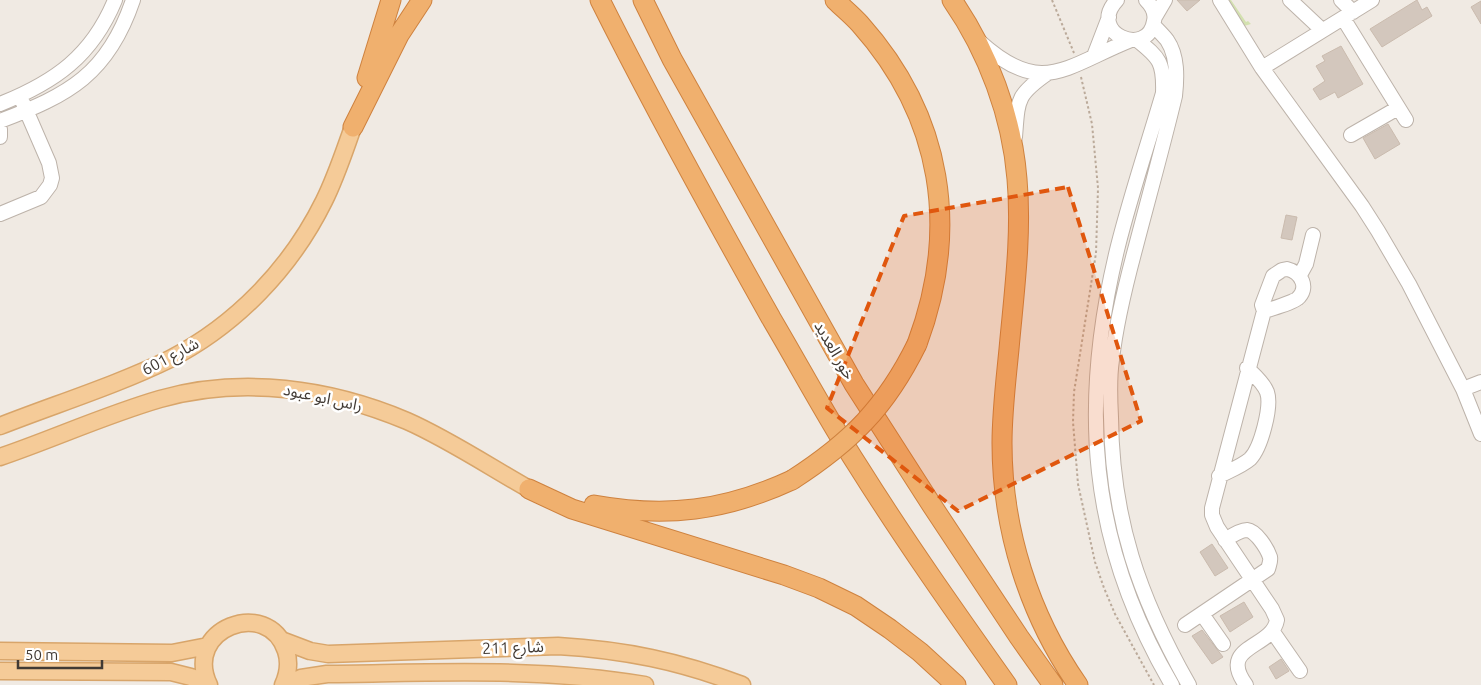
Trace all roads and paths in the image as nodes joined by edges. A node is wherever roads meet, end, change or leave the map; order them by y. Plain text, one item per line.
1 (115, 0) edge
2 (133, 0) edge
3 (391, 0) edge
4 (422, 0) edge
5 (600, 0) edge
6 (643, 0) edge
7 (835, 0) edge
8 (952, 0) edge
9 (1146, 0) edge
10 (1165, 0) edge
11 (1220, 0) edge
12 (1290, 0) edge
13 (1341, 0) edge
14 (1372, 0) edge
15 (1112, 7) edge
16 (1348, 15) junction
17 (1154, 21) junction
18 (1322, 30) junction
19 (975, 38) junction
20 (1134, 40) junction
21 (1094, 56) junction
22 (1262, 68) junction
23 (1048, 74) junction
24 (19, 96) junction
25 (0, 104) edge
26 (1398, 108) junction
27 (26, 111) junction
28 (1406, 120) dead end
29 (0, 121) edge
30 (353, 127) junction
31 (0, 129) edge
32 (1351, 135) dead end
33 (0, 137) edge
34 (1014, 153) junction
35 (0, 214) edge
36 (1313, 235) dead end
37 (1300, 276) junction
38 (1264, 311) junction
39 (1247, 368) junction
40 (1481, 382) edge
41 (1463, 389) junction
42 (0, 426) edge
43 (1481, 434) edge
44 (0, 458) edge
45 (1219, 476) junction
46 (530, 488) junction
47 (1225, 540) junction
48 (1253, 580) junction
49 (1202, 614) junction
50 (1185, 625) dead end
51 (1273, 632) junction
52 (281, 640) junction
53 (1222, 644) dead end
54 (208, 646) junction
55 (0, 651) edge
56 (1300, 671) dead end
57 (0, 672) edge
58 (208, 684) edge
59 (284, 685) edge
60 (645, 685) edge
61 (742, 685) edge
62 (956, 685) edge
63 (1006, 685) edge
64 (1054, 685) edge
65 (1078, 685) edge
66 (1172, 685) edge
67 (1189, 685) edge
68 (1246, 685) edge

1 - 24 street
2 - 27 street
3 - 30 highway
4 - 30 highway
5 - 63 highway
6 - 64 highway, خور العديد
7 - 46 highway, bridge
8 - 19 highway
9 - 17 street
10 - 17 street
11 - 22 street
12 - 18 street
13 - 16 street
14 - 16 street
15 - 20 street
15 - 21 street
16 - 18 street
16 - 26 street
17 - 20 street
17 - 67 street
18 - 22 street
19 - 23 street
19 - 34 highway
20 - 21 street
20 - 66 street
21 - 23 street
22 - 41 street
23 - 34 street
24 - 25 street
24 - 27 street
26 - 28 street
26 - 32 street
27 - 29 street
27 - 35 street
30 - 42 main road, شارع 601
31 - 33 street
34 - 65 highway
36 - 37 street
37 - 38 street
37 - 38 street
38 - 39 street
39 - 45 street
39 - 45 street
40 - 41 street
41 - 43 street
44 - 46 main road, راس ابو عبود
45 - 47 street
46 - 62 highway
47 - 48 street
47 - 48 street
48 - 49 street
48 - 51 street
49 - 50 street
49 - 53 street
51 - 56 street
51 - 68 street
52 - 54 main road, شارع 211
52 - 59 main road
52 - 61 main road, شارع 211
54 - 55 main road
54 - 58 main road
57 - 58 main road
59 - 60 main road, شارع 211

